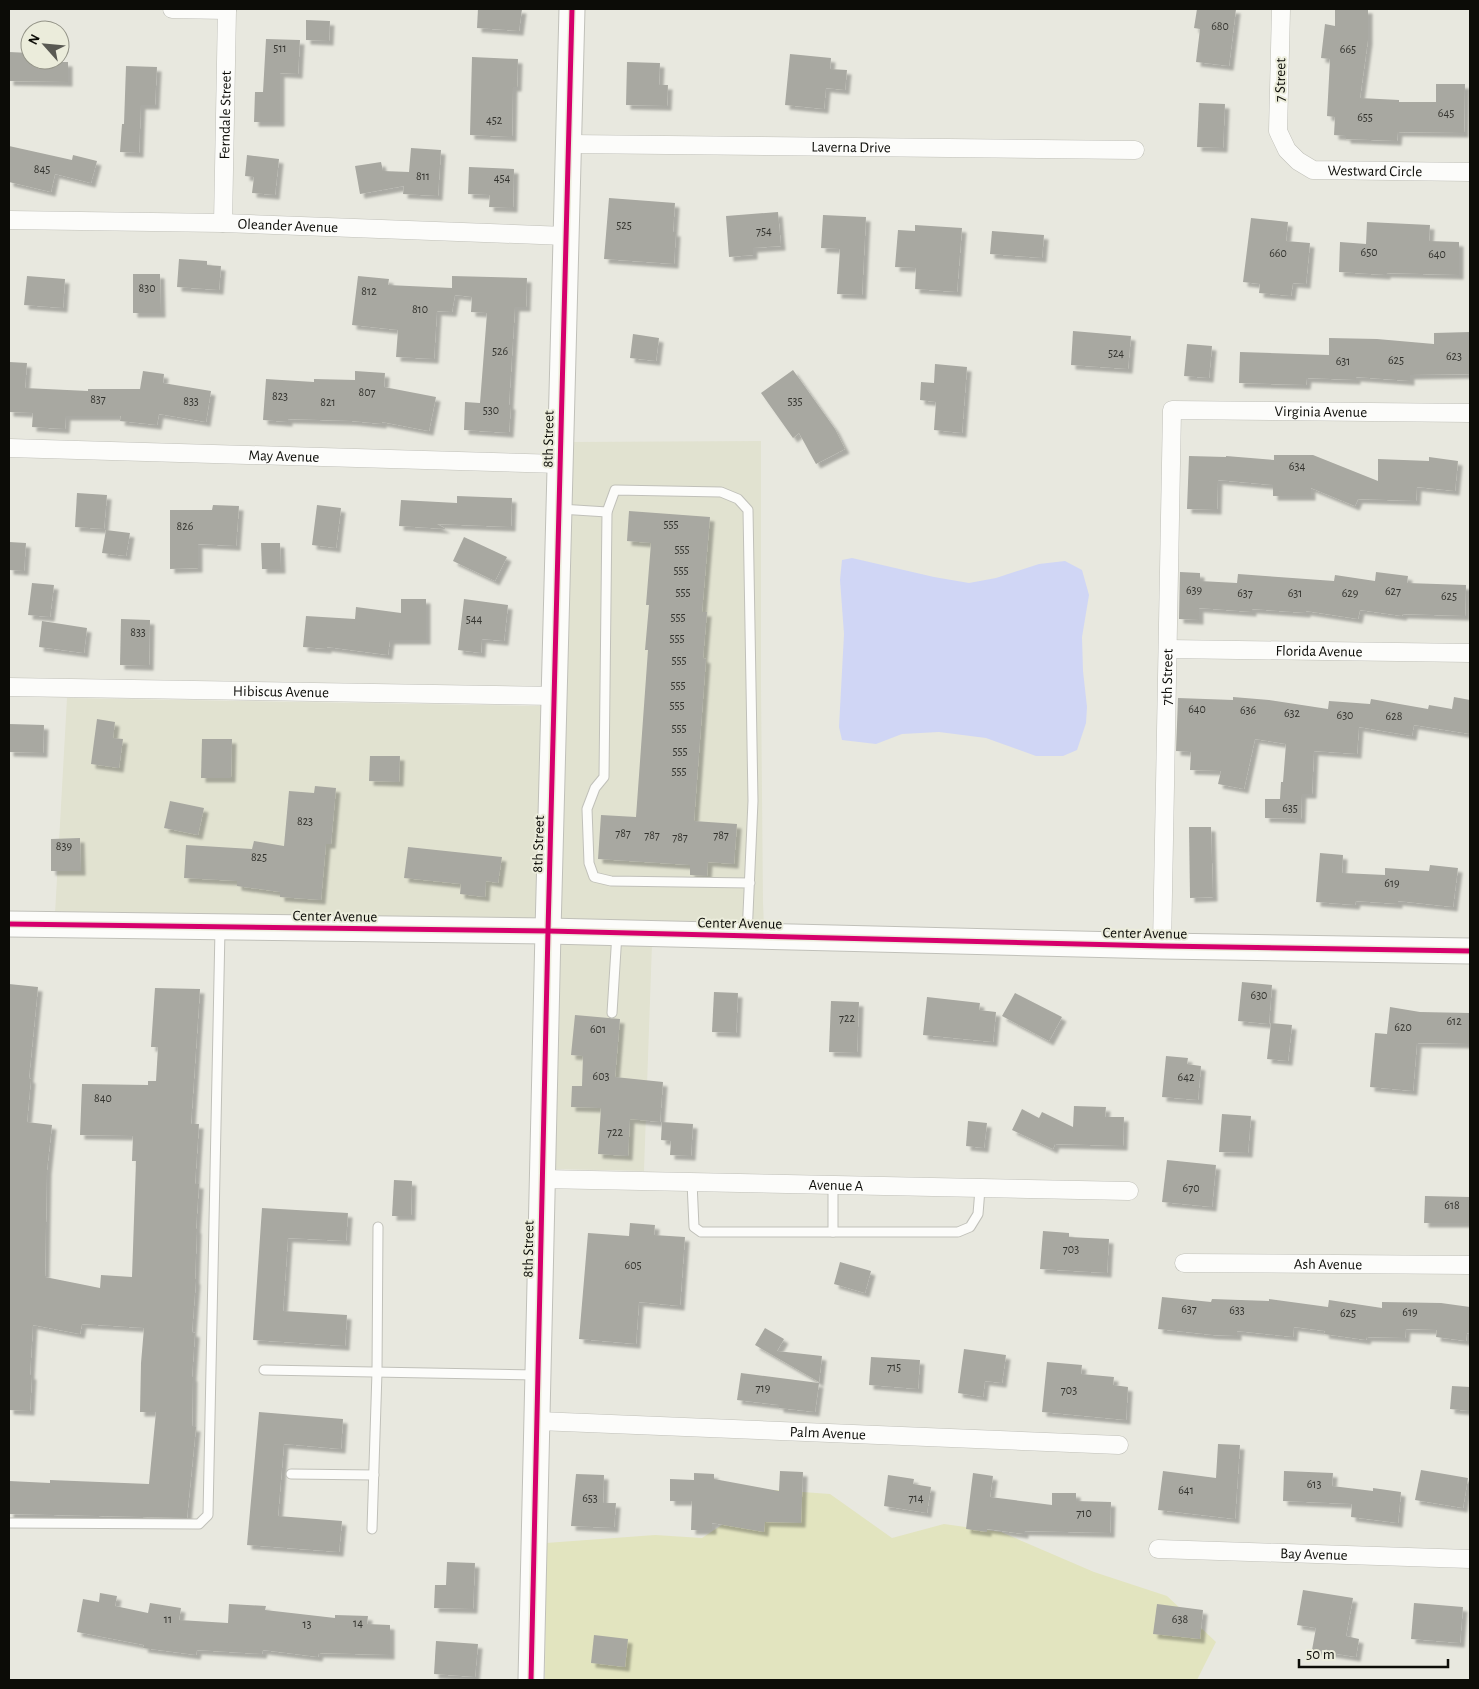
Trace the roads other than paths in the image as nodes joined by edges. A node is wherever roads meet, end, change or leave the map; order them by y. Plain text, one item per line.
1 (172, 9) edge
2 (227, 9) edge
3 (572, 9) edge
4 (1281, 9) edge
5 (569, 144) junction
6 (1135, 150) dead end
7 (1287, 150) joint
8 (1470, 172) edge
9 (9, 220) edge
10 (223, 223) junction
11 (566, 236) junction
12 (1172, 410) joint
13 (1470, 413) edge
14 (9, 448) edge
15 (560, 464) junction
16 (559, 509) junction
17 (607, 512) junction
18 (1168, 649) junction
19 (1470, 653) edge
20 (9, 686) edge
21 (554, 696) junction
22 (750, 882) junction
23 (9, 924) edge
24 (220, 927) junction
25 (548, 931) junction
26 (617, 933) junction
27 (747, 936) junction
28 (1162, 946) junction
29 (1470, 951) edge
30 (612, 1013) dead end
31 (542, 1179) junction
32 (692, 1182) junction
33 (833, 1186) junction
34 (980, 1189) junction
35 (1129, 1191) dead end
36 (378, 1227) dead end
37 (833, 1232) junction
38 (1184, 1263) dead end
39 (1470, 1265) edge
40 (264, 1370) dead end
41 (377, 1372) junction
42 (538, 1375) junction
43 (538, 1421) junction
44 (1119, 1445) dead end
45 (291, 1474) dead end
46 (374, 1475) junction
47 (9, 1523) edge
48 (372, 1529) dead end
49 (1158, 1549) dead end
50 (1470, 1559) edge
51 (532, 1680) edge

1 - 2 street
2 - 10 street, Ferndale Street
3 - 5 street, 8th Street
4 - 7 street, 7 Street
5 - 6 street, Laverna Drive
5 - 11 street, 8th Street
7 - 8 street, Westward Circle
9 - 10 street, Oleander Avenue
10 - 11 street, Oleander Avenue
11 - 15 street, 8th Street
12 - 13 street, Virginia Avenue
12 - 18 street, 7th Street
14 - 15 street, May Avenue
15 - 16 street, 8th Street
16 - 17 lane
16 - 21 street, 8th Street
17 - 22 lane
17 - 22 lane
18 - 19 street, Florida Avenue
18 - 28 street, 7th Street
20 - 21 street, Hibiscus Avenue
21 - 25 street, 8th Street
22 - 27 lane
23 - 24 street, Center Avenue
24 - 25 street, Center Avenue
24 - 47 lane
25 - 26 street, Center Avenue
25 - 31 street, 8th Street
26 - 27 street, Center Avenue
26 - 30 lane
27 - 28 street, Center Avenue
28 - 29 street, Center Avenue
31 - 32 street, Avenue A
31 - 42 street, 8th Street
32 - 33 street, Avenue A
32 - 37 lane
33 - 34 street, Avenue A
33 - 37 lane
34 - 35 street, Avenue A
34 - 37 lane
36 - 41 lane
38 - 39 street, Ash Avenue
40 - 41 lane
41 - 42 lane
41 - 46 lane
42 - 43 street, 8th Street
43 - 44 street, Palm Avenue
43 - 51 street, 8th Street
45 - 46 lane
46 - 48 lane
49 - 50 street, Bay Avenue

